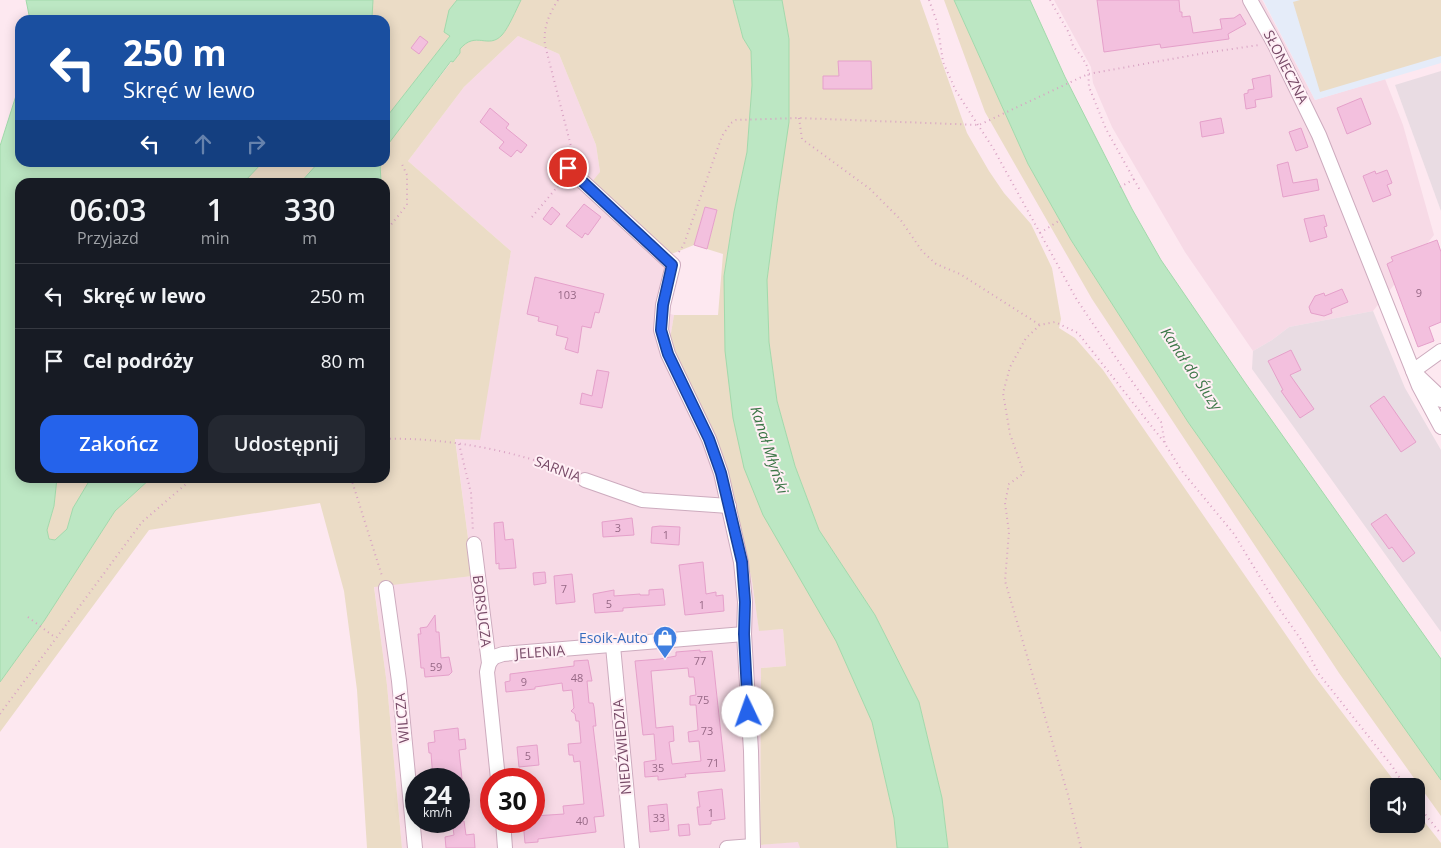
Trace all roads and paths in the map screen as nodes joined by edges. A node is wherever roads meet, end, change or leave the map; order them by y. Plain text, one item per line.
1 (558, 0) edge
2 (929, 0) edge
3 (1050, 0) edge
4 (1250, 0) edge
5 (1274, 43) junction
6 (1088, 74) junction
7 (799, 118) junction
8 (979, 125) junction
9 (401, 162) dead end
10 (569, 170) junction
11 (1134, 179) junction
12 (1120, 187) dead end
13 (1142, 192) dead end
14 (532, 217) dead end
15 (1060, 220) dead end
16 (390, 226) edge
17 (1040, 233) junction
18 (672, 265) junction
19 (1040, 325) junction
20 (1441, 351) edge
21 (1413, 371) junction
22 (1441, 400) edge
23 (1441, 427) edge
24 (390, 439) edge
25 (459, 444) junction
26 (1165, 444) junction
27 (585, 480) joint
28 (187, 483) edge
29 (353, 483) edge
30 (728, 506) junction
31 (474, 544) joint
32 (386, 588) joint
33 (28, 617) dead end
34 (744, 634) junction
35 (56, 638) junction
36 (613, 646) junction
37 (489, 663) junction
38 (0, 714) edge
39 (497, 768) edge
40 (1400, 778) edge
41 (1425, 814) edge
42 (503, 833) edge
43 (1441, 834) edge
44 (753, 847) edge
45 (415, 848) edge
46 (505, 848) edge
47 (632, 848) edge
48 (727, 848) edge
49 (1081, 848) edge

1 - 10 path
2 - 8 path
3 - 6 path
4 - 5 street, SŁONECZNA
5 - 6 path
5 - 21 street, SŁONECZNA
6 - 8 path
6 - 11 path
7 - 8 path
7 - 18 path
7 - 19 path
8 - 17 path
9 - 16 path
10 - 14 path
10 - 18 street
11 - 12 path
11 - 13 path
15 - 17 path
17 - 26 path
18 - 30 street
19 - 26 path
19 - 49 path
20 - 21 street
21 - 22 street
21 - 23 street, SŁONECZNA
24 - 25 path, SARNIA
25 - 27 path, SARNIA
25 - 31 path
26 - 40 path
27 - 30 street, SARNIA
28 - 35 path
29 - 32 path
30 - 34 street
31 - 37 street, BORSUCZA
32 - 45 street, WILCZA
33 - 35 path
34 - 36 street, JELENIA
34 - 44 street
35 - 38 path
36 - 37 street, JELENIA
36 - 47 street, NIEDŹWIEDZIA
37 - 39 street, BORSUCZA
41 - 43 path
42 - 46 street
44 - 48 street

